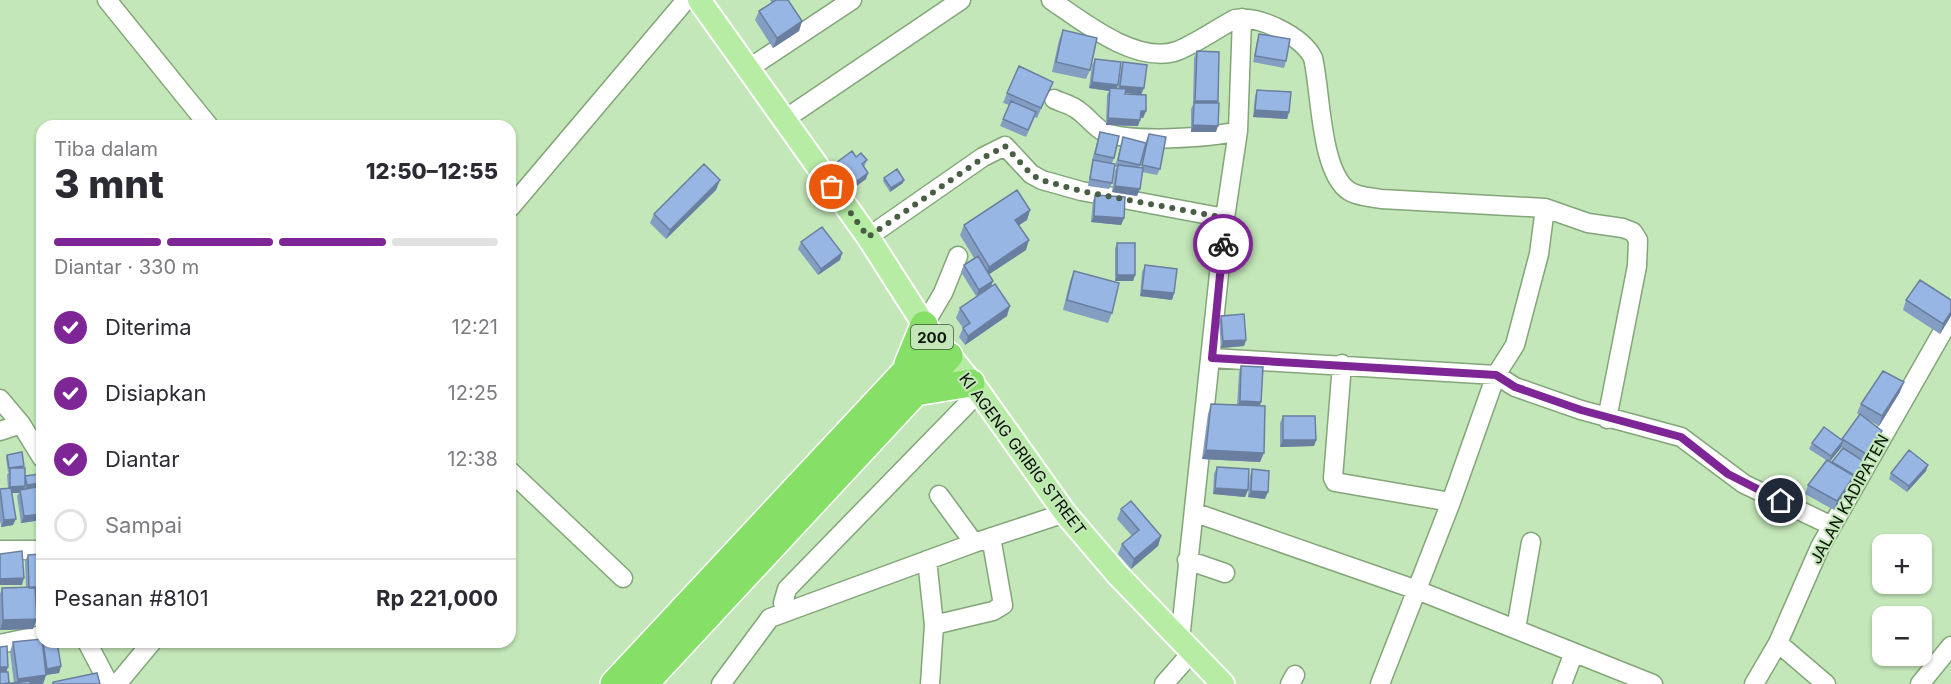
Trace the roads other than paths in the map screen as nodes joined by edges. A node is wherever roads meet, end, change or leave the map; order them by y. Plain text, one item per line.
1 (107, 0) edge
2 (686, 0) edge
3 (699, 0) edge
4 (852, 0) edge
5 (961, 0) edge
6 (1051, 0) edge
7 (1242, 18) junction
8 (748, 69) junction
9 (1054, 99) dead end
10 (785, 119) junction
11 (204, 120) edge
12 (1238, 131) junction
13 (516, 201) edge
14 (1545, 208) junction
15 (1225, 218) junction
16 (868, 237) junction
17 (958, 256) dead end
18 (1951, 317) edge
19 (936, 341) junction
20 (1212, 358) junction
21 (1342, 364) junction
22 (1496, 375) junction
23 (911, 382) junction
24 (975, 387) junction
25 (0, 399) edge
26 (1607, 419) junction
27 (21, 424) junction
28 (0, 430) edge
29 (36, 448) edge
30 (516, 477) edge
31 (939, 495) dead end
32 (1451, 502) junction
33 (1065, 513) junction
34 (1196, 513) junction
35 (1832, 526) junction
36 (982, 540) junction
37 (1531, 542) dead end
38 (0, 550) edge
39 (36, 550) edge
40 (927, 560) junction
41 (1187, 560) junction
42 (1225, 573) dead end
43 (623, 578) dead end
44 (1417, 590) junction
45 (786, 612) junction
46 (934, 626) junction
47 (1516, 629) junction
48 (36, 636) edge
49 (1778, 643) junction
50 (0, 644) edge
51 (1186, 646) junction
52 (1951, 646) edge
53 (90, 648) edge
54 (147, 648) edge
55 (1574, 655) junction
56 (109, 684) edge
57 (117, 684) edge
58 (614, 684) edge
59 (644, 684) edge
60 (721, 684) edge
61 (930, 684) edge
62 (1164, 684) edge
63 (1223, 684) edge
64 (1380, 684) edge
65 (1562, 684) edge
66 (1653, 684) edge
67 (1754, 684) edge
68 (1826, 684) edge
69 (1920, 684) edge

1 - 11 street
2 - 13 street
3 - 8 main road, KI AGENG GRIBIG STREET / 200
4 - 8 street
5 - 10 street
6 - 7 street
7 - 12 street
7 - 14 street
8 - 10 main road, KI AGENG GRIBIG STREET / 200
9 - 12 street
10 - 16 main road, KI AGENG GRIBIG STREET / 200
12 - 15 street
14 - 22 street
14 - 26 street
15 - 16 street
15 - 20 street
16 - 19 main road, KI AGENG GRIBIG STREET / 200
17 - 19 street
18 - 35 street, JALAN KADIPATEN
19 - 23 highway
19 - 24 main road, KI AGENG GRIBIG STREET / 200
20 - 21 street
20 - 34 street
21 - 22 street
21 - 32 street
22 - 26 street
22 - 32 street
23 - 24 highway
23 - 58 highway
23 - 59 highway
24 - 33 main road, KI AGENG GRIBIG STREET / 200
24 - 45 street
25 - 27 street
26 - 35 street
27 - 28 street
27 - 29 street
30 - 43 street
31 - 36 street
32 - 44 street
33 - 36 street
33 - 51 main road, KI AGENG GRIBIG STREET / 200
34 - 41 street
34 - 44 street
35 - 49 street, JALAN KADIPATEN
36 - 40 street
36 - 46 street
37 - 47 street
38 - 39 street
40 - 45 street
40 - 46 street
41 - 42 street
41 - 51 street
44 - 47 street
44 - 64 street
45 - 60 street
46 - 61 street
47 - 55 street
48 - 50 street
49 - 67 street, JALAN KADIPATEN
49 - 68 street
51 - 62 street
51 - 63 main road, KI AGENG GRIBIG STREET / 200
52 - 69 street
53 - 56 street
54 - 57 street
55 - 65 street
55 - 66 street

